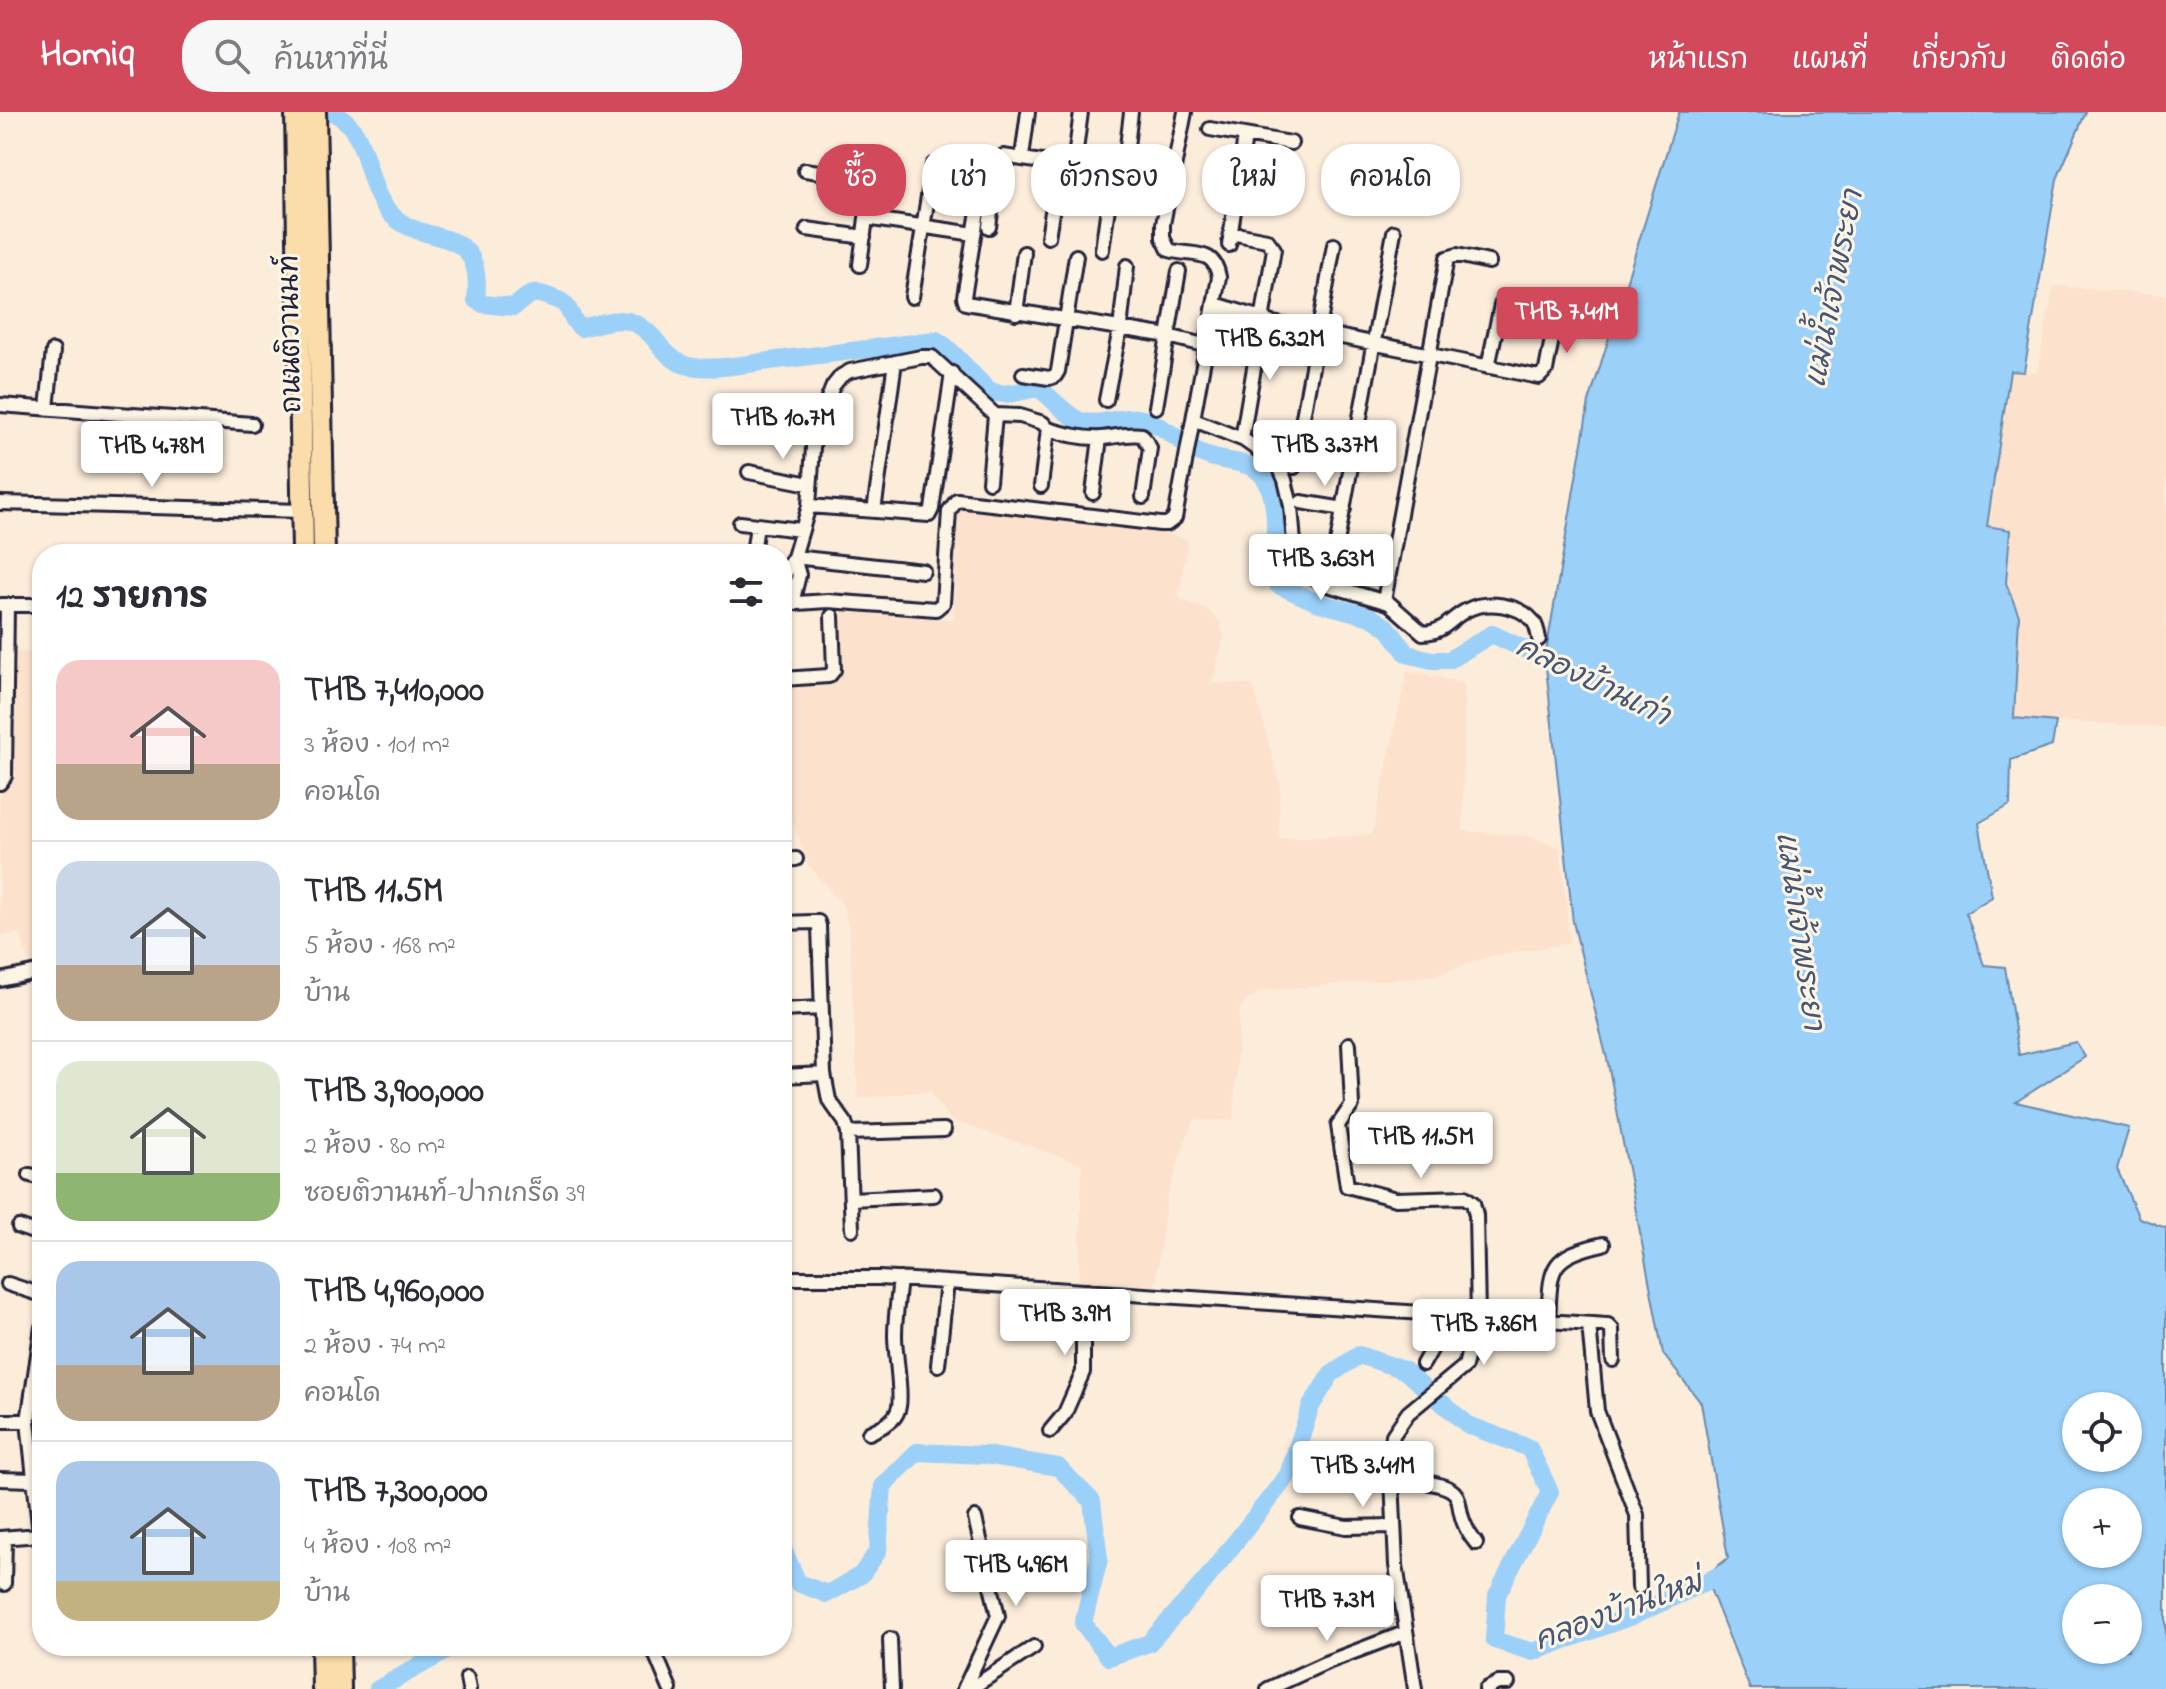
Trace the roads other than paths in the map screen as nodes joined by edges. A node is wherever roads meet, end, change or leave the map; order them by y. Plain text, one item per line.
1 (1028, 112) edge
2 (1081, 112) edge
3 (1131, 112) edge
4 (1185, 112) edge
5 (305, 118) edge
6 (1210, 129) dead end
7 (1245, 136) junction
8 (1291, 143) dead end
9 (1077, 144) edge
10 (1124, 144) edge
11 (1180, 144) edge
12 (1022, 157) junction
13 (1031, 158) edge
14 (805, 170) dead end
15 (816, 172) edge
16 (925, 216) edge
17 (977, 216) edge
18 (1051, 216) edge
19 (1109, 216) edge
20 (1165, 216) edge
21 (866, 218) joint
22 (923, 226) junction
23 (989, 227) dead end
24 (807, 229) dead end
25 (1394, 232) dead end
26 (974, 234) junction
27 (864, 237) junction
28 (1048, 237) dead end
29 (1334, 245) dead end
30 (1102, 250) dead end
31 (1024, 253) dead end
32 (1076, 256) dead end
33 (1489, 262) dead end
34 (860, 265) dead end
35 (1127, 266) dead end
36 (1179, 271) dead end
37 (912, 297) dead end
38 (1501, 305) dead end
39 (1214, 309) junction
40 (1016, 313) junction
41 (1264, 320) junction
42 (1067, 321) junction
43 (1555, 323) dead end
44 (1120, 329) junction
45 (1317, 333) junction
46 (1168, 336) junction
47 (1374, 345) junction
48 (1208, 346) junction
49 (53, 351) dead end
50 (1431, 356) junction
51 (895, 362) junction
52 (1488, 367) junction
53 (952, 373) junction
54 (1023, 374) dead end
55 (1106, 400) dead end
56 (0, 405) edge
57 (1156, 407) dead end
58 (47, 408) junction
59 (995, 415) junction
60 (1193, 422) junction
61 (762, 423) dead end
62 (252, 424) dead end
63 (1048, 429) junction
64 (814, 433) junction
65 (1100, 438) junction
66 (1242, 439) junction
67 (312, 454) junction
68 (1294, 467) dead end
69 (749, 472) dead end
70 (989, 482) dead end
71 (809, 484) junction
72 (1041, 486) dead end
73 (1093, 493) dead end
74 (1143, 497) dead end
75 (1301, 502) dead end
76 (0, 503) edge
77 (809, 506) junction
78 (1344, 509) junction
79 (303, 511) junction
80 (874, 511) junction
81 (740, 523) dead end
82 (757, 525) junction
83 (801, 530) junction
84 (303, 544) edge
85 (323, 544) edge
86 (754, 544) edge
87 (794, 557) junction
88 (1332, 570) dead end
89 (923, 571) dead end
90 (792, 592) edge
91 (1384, 601) junction
92 (792, 604) edge
93 (3, 605) edge
94 (32, 605) edge
95 (832, 616) dead end
96 (1539, 639) dead end
97 (792, 678) edge
98 (0, 783) edge
99 (792, 859) edge
100 (796, 859) dead end
101 (792, 923) edge
102 (32, 973) edge
103 (0, 980) edge
104 (821, 1008) junction
105 (792, 1009) edge
106 (1349, 1044) dead end
107 (824, 1074) junction
108 (792, 1076) edge
109 (944, 1130) dead end
110 (848, 1133) junction
111 (934, 1195) dead end
112 (851, 1199) junction
113 (19, 1227) dead end
114 (852, 1229) dead end
115 (32, 1232) edge
116 (1603, 1244) dead end
117 (792, 1278) edge
118 (900, 1279) junction
119 (947, 1282) junction
120 (8, 1284) dead end
121 (1088, 1291) junction
122 (32, 1292) edge
123 (1445, 1313) junction
124 (1478, 1315) junction
125 (1548, 1321) junction
126 (1589, 1324) junction
127 (1613, 1360) dead end
128 (1423, 1364) dead end
129 (938, 1365) dead end
130 (32, 1394) edge
131 (0, 1421) edge
132 (28, 1421) junction
133 (1050, 1431) dead end
134 (869, 1433) dead end
135 (32, 1468) edge
136 (0, 1479) edge
137 (32, 1480) edge
138 (1401, 1481) junction
139 (975, 1518) dead end
140 (1306, 1520) dead end
141 (1394, 1526) junction
142 (32, 1536) edge
143 (2, 1538) edge
144 (1476, 1543) dead end
145 (4, 1584) dead end
146 (1639, 1587) dead end
147 (1404, 1633) junction
148 (890, 1639) dead end
149 (1034, 1647) dead end
150 (324, 1656) edge
151 (337, 1656) edge
152 (656, 1656) edge
153 (1508, 1683) dead end
154 (331, 1685) edge
155 (670, 1689) edge
156 (892, 1689) edge
157 (967, 1689) edge
158 (1268, 1689) edge
159 (1415, 1689) edge
160 (1486, 1689) edge

1 - 12 street
2 - 9 street
3 - 10 street
4 - 11 street
5 - 67 main road, ถนนติวานนท์
6 - 7 street
7 - 8 street
7 - 41 street
12 - 13 street
12 - 23 street
14 - 15 street
16 - 22 street
17 - 26 street
18 - 28 street
19 - 30 street
20 - 39 street
21 - 22 street
21 - 27 street
22 - 26 street
22 - 37 street
24 - 27 street
25 - 47 street
26 - 40 street
27 - 34 street
29 - 45 street
31 - 40 street
32 - 42 street
33 - 50 street
35 - 44 street
36 - 46 street
38 - 52 street
39 - 41 street
39 - 48 street
40 - 42 street
41 - 45 street
41 - 66 street
42 - 44 street
42 - 54 street
43 - 52 street
44 - 46 street
44 - 55 street
45 - 47 street
45 - 68 street
46 - 48 street
46 - 57 street
47 - 50 street
47 - 78 street
48 - 60 street
49 - 58 street
50 - 52 street
50 - 91 street
51 - 53 street
51 - 64 street
51 - 80 street
53 - 59 street
53 - 80 street
56 - 58 street
58 - 62 street
59 - 63 street
59 - 70 street
60 - 66 street
60 - 92 street
61 - 64 street
63 - 65 street
63 - 72 street
64 - 71 street
65 - 73 street
65 - 74 street
66 - 91 street
67 - 79 main road, ถนนติวานนท์
67 - 85 main road, ถนนติวานนท์
69 - 71 street
71 - 77 street
75 - 78 street
76 - 79 street
77 - 80 street
77 - 83 street
78 - 88 street
79 - 84 main road, ถนนติวานนท์
81 - 82 street
82 - 83 street
82 - 86 street
83 - 87 street
87 - 89 street
87 - 90 street
91 - 96 street
93 - 94 street
93 - 98 street
95 - 97 street
99 - 100 street
101 - 104 street
102 - 103 street
104 - 105 street
104 - 107 street
106 - 124 street
107 - 108 street
107 - 110 street
109 - 110 street
110 - 112 street
111 - 112 street
112 - 114 street
113 - 115 street
116 - 125 street
117 - 118 street
118 - 119 street
118 - 134 street
119 - 121 street
119 - 129 street
120 - 122 street
121 - 123 street
121 - 133 street
123 - 124 street
123 - 128 street
124 - 125 street
124 - 138 street
125 - 126 street
126 - 127 street
126 - 146 street
130 - 132 street
131 - 132 street
132 - 135 street
136 - 137 street
138 - 141 street
138 - 144 street
139 - 157 street
140 - 141 street
141 - 147 street
142 - 143 street
143 - 145 street
147 - 158 street
147 - 159 street
148 - 156 street
149 - 157 street
150 - 154 main road
151 - 154 main road
152 - 155 street
153 - 160 street

